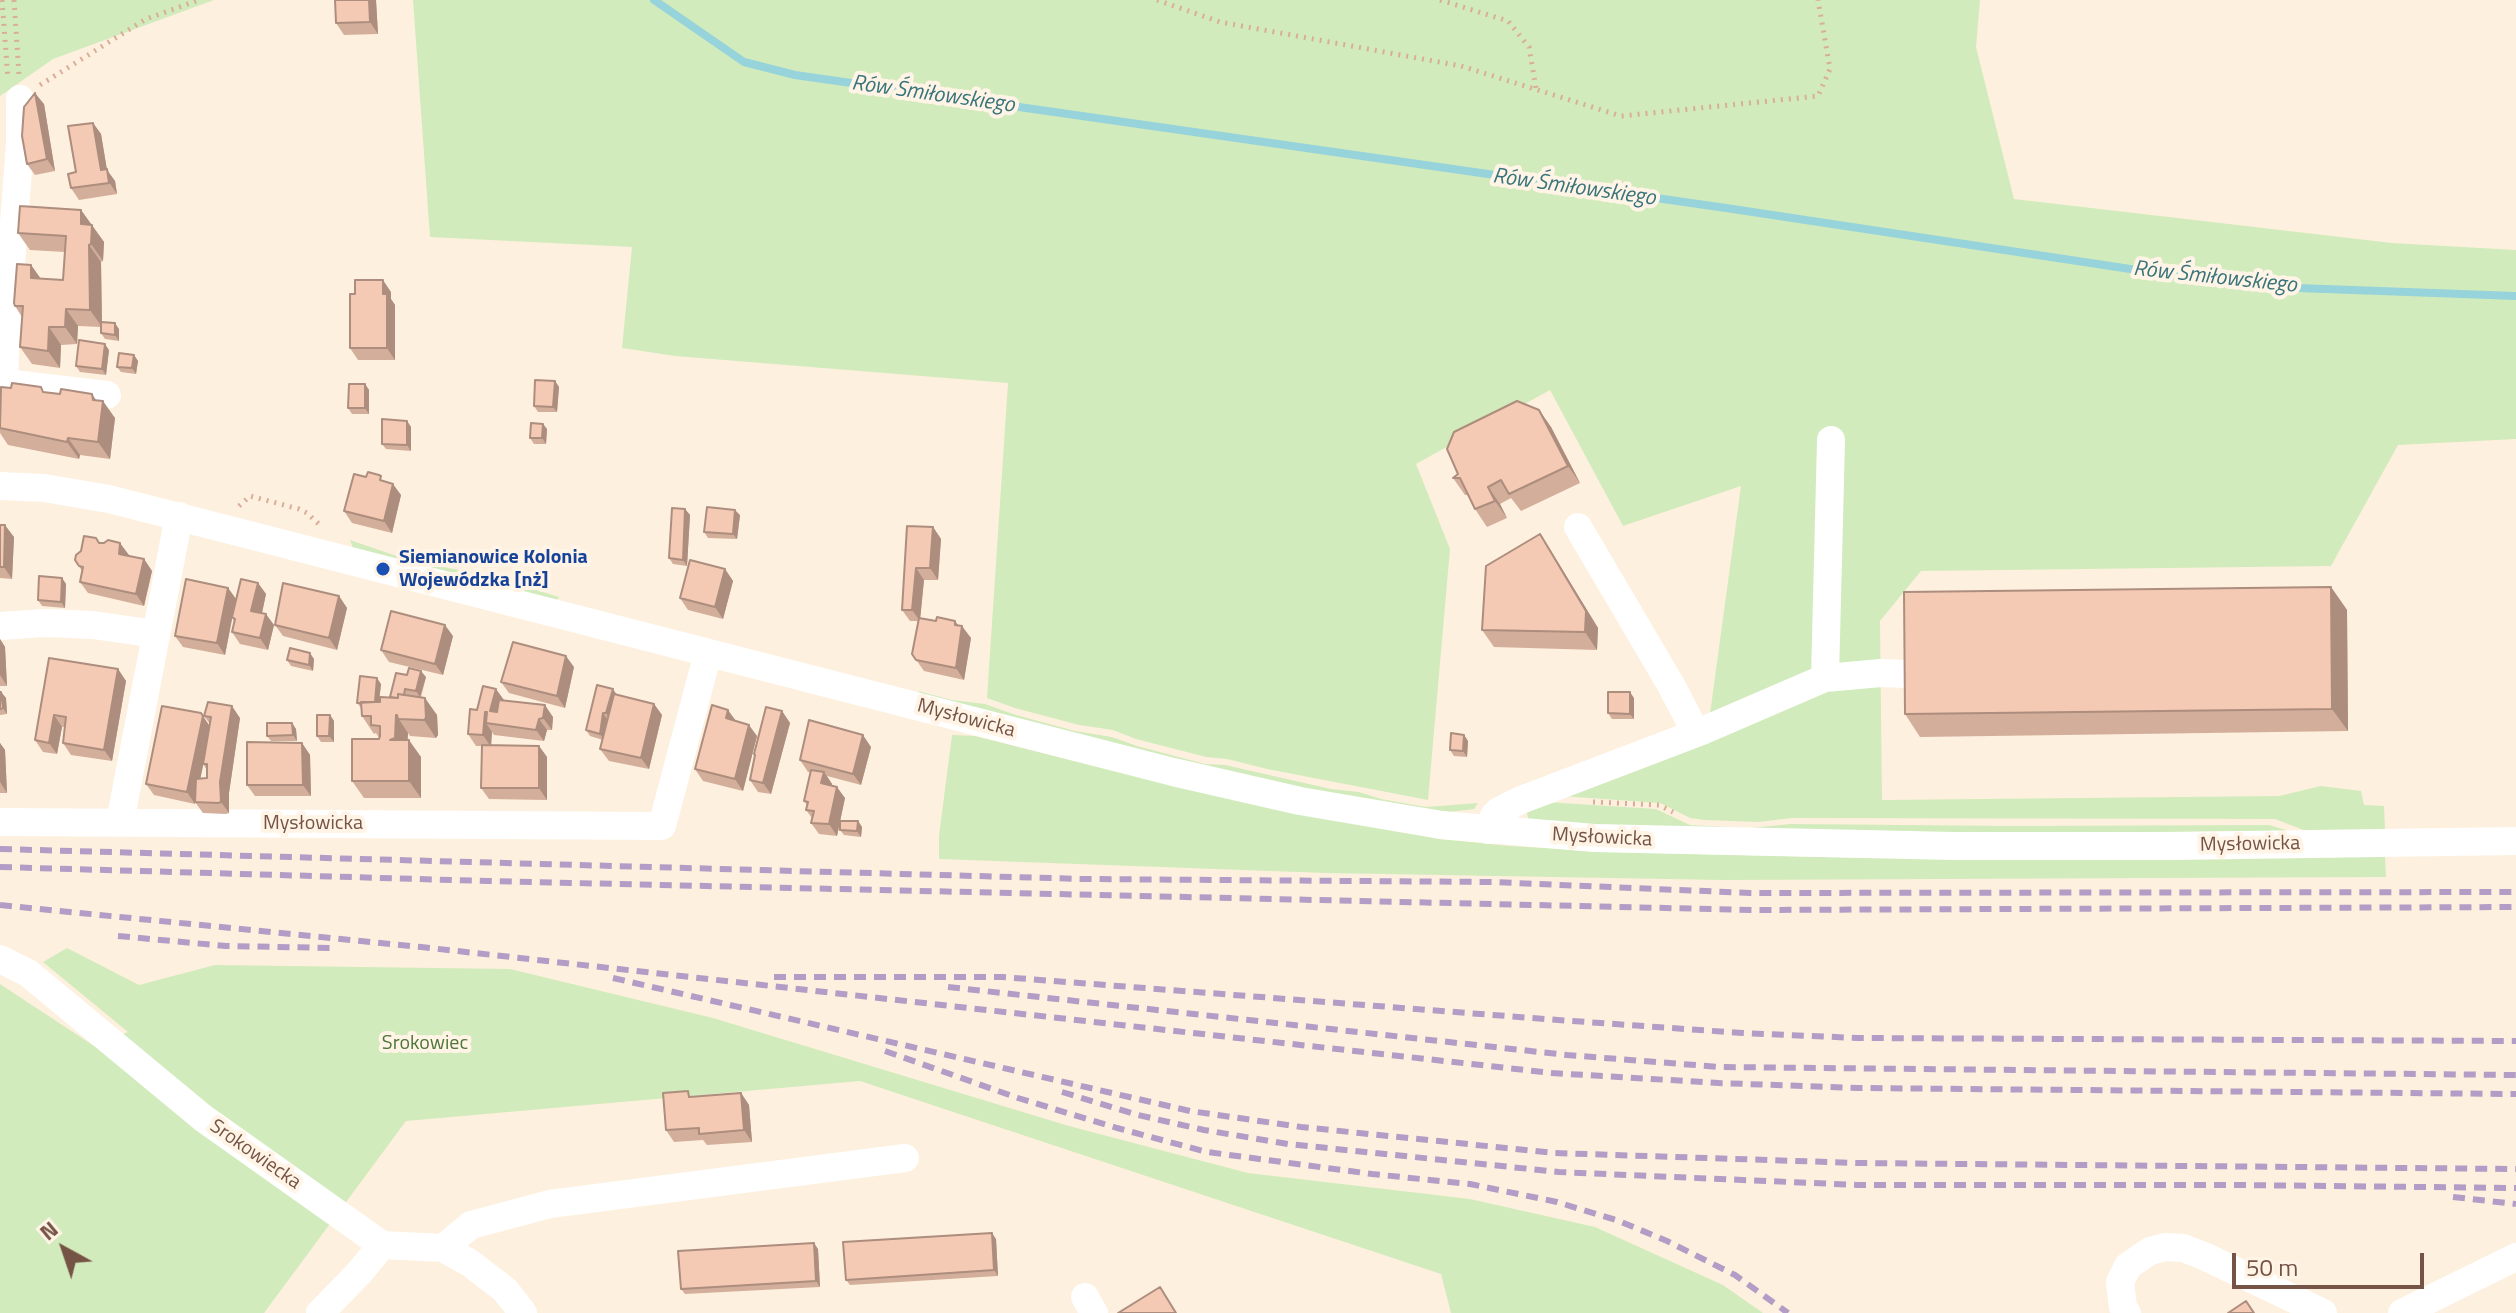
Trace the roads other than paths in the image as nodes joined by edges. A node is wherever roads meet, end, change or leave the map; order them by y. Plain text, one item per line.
1 (20, 99) road end
2 (2, 391) edge
3 (107, 395) dead end
4 (1831, 440) dead end
5 (0, 486) edge
6 (179, 516) junction
7 (1578, 527) dead end
8 (0, 626) edge
9 (156, 634) junction
10 (708, 653) junction
11 (1907, 674) edge
12 (1825, 678) junction
13 (1696, 733) junction
14 (0, 822) edge
15 (120, 822) junction
16 (1489, 830) junction
17 (2516, 841) edge
18 (0, 959) edge
19 (905, 1158) dead end
20 (382, 1245) junction
21 (443, 1248) junction
22 (2516, 1257) edge
23 (320, 1313) edge
24 (523, 1313) edge
25 (2127, 1313) edge
26 (2323, 1313) edge
27 (2402, 1313) edge

1 - 2 street
2 - 3 street
4 - 12 street
5 - 6 street, Mysłowicka
6 - 9 street
6 - 10 street, Mysłowicka
7 - 13 street
8 - 9 street
9 - 15 street
10 - 15 street, Mysłowicka
10 - 16 street, Mysłowicka
11 - 12 street
12 - 13 street
13 - 16 street
14 - 15 street, Mysłowicka
16 - 17 street, Mysłowicka
18 - 20 street, Srokowiecka
19 - 21 street
20 - 21 street
20 - 23 street
21 - 24 street
22 - 27 street
25 - 26 street

